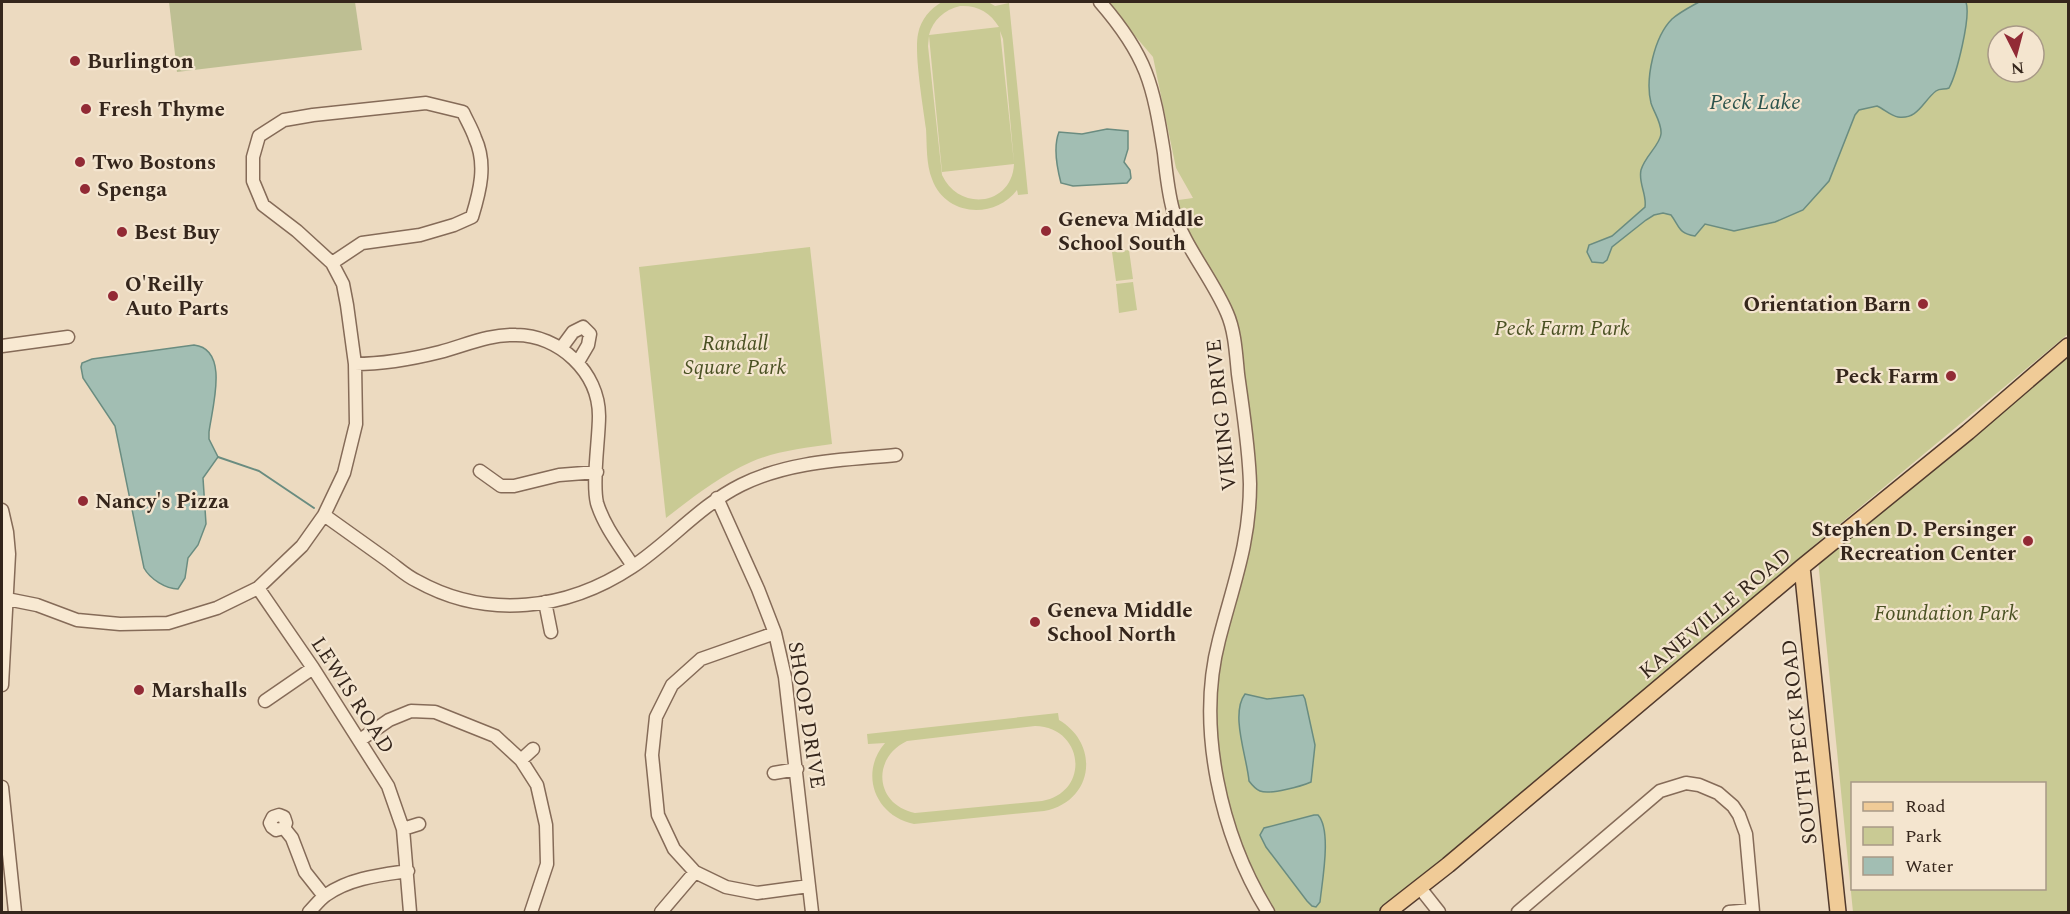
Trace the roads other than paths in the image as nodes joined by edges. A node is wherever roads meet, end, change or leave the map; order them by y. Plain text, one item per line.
1 (1100, 2) edge
2 (332, 263) junction
3 (68, 337) dead end
4 (2, 346) edge
5 (2068, 346) edge
6 (562, 347) junction
7 (578, 362) junction
8 (355, 364) junction
9 (896, 455) dead end
10 (480, 471) dead end
11 (597, 472) junction
12 (717, 498) junction
13 (2, 510) edge
14 (324, 515) junction
15 (633, 566) junction
16 (1802, 567) junction
17 (258, 588) junction
18 (7, 599) junction
19 (545, 602) junction
20 (551, 632) dead end
21 (775, 633) junction
22 (313, 668) junction
23 (2, 685) edge
24 (265, 701) dead end
25 (360, 740) junction
26 (533, 749) dead end
27 (521, 760) junction
28 (797, 769) junction
29 (774, 773) dead end
30 (2, 787) edge
31 (419, 824) dead end
32 (284, 828) dead end
33 (403, 829) junction
34 (3, 830) edge
35 (408, 871) junction
36 (695, 872) junction
37 (809, 886) junction
38 (1420, 888) junction
39 (324, 896) junction
40 (1753, 911) edge
41 (15, 912) edge
42 (309, 912) edge
43 (410, 912) edge
44 (531, 912) edge
45 (661, 912) edge
46 (812, 912) edge
47 (1268, 912) edge
48 (1388, 912) edge
49 (1439, 912) edge
50 (1518, 912) edge
51 (1729, 912) edge
52 (1838, 912) edge

1 - 47 street, VIKING DRIVE
2 - 2 street
2 - 8 street
3 - 4 street
5 - 16 main road, KANEVILLE ROAD
6 - 7 street
6 - 7 street
6 - 8 street
7 - 11 street
8 - 14 street
9 - 12 street
10 - 11 street
11 - 15 street
12 - 15 street
12 - 21 street, SHOOP DRIVE
13 - 18 street
14 - 17 street
14 - 19 street
15 - 19 street
16 - 38 main road, KANEVILLE ROAD
16 - 52 main road, SOUTH PECK ROAD
17 - 18 street
17 - 22 street, LEWIS ROAD
18 - 23 street
19 - 20 street
21 - 28 street, SHOOP DRIVE
21 - 36 street
22 - 24 street
22 - 25 street, LEWIS ROAD
25 - 27 street
25 - 33 street, LEWIS ROAD
26 - 27 street
27 - 44 street
28 - 29 street
28 - 37 street, SHOOP DRIVE
30 - 34 street
31 - 33 street
32 - 39 street
33 - 35 street, LEWIS ROAD
34 - 41 street
35 - 39 street
35 - 43 street, LEWIS ROAD
36 - 37 street
36 - 45 street
37 - 46 street, SHOOP DRIVE
38 - 48 main road, KANEVILLE ROAD
38 - 49 street
39 - 42 street
40 - 50 street
40 - 51 street

